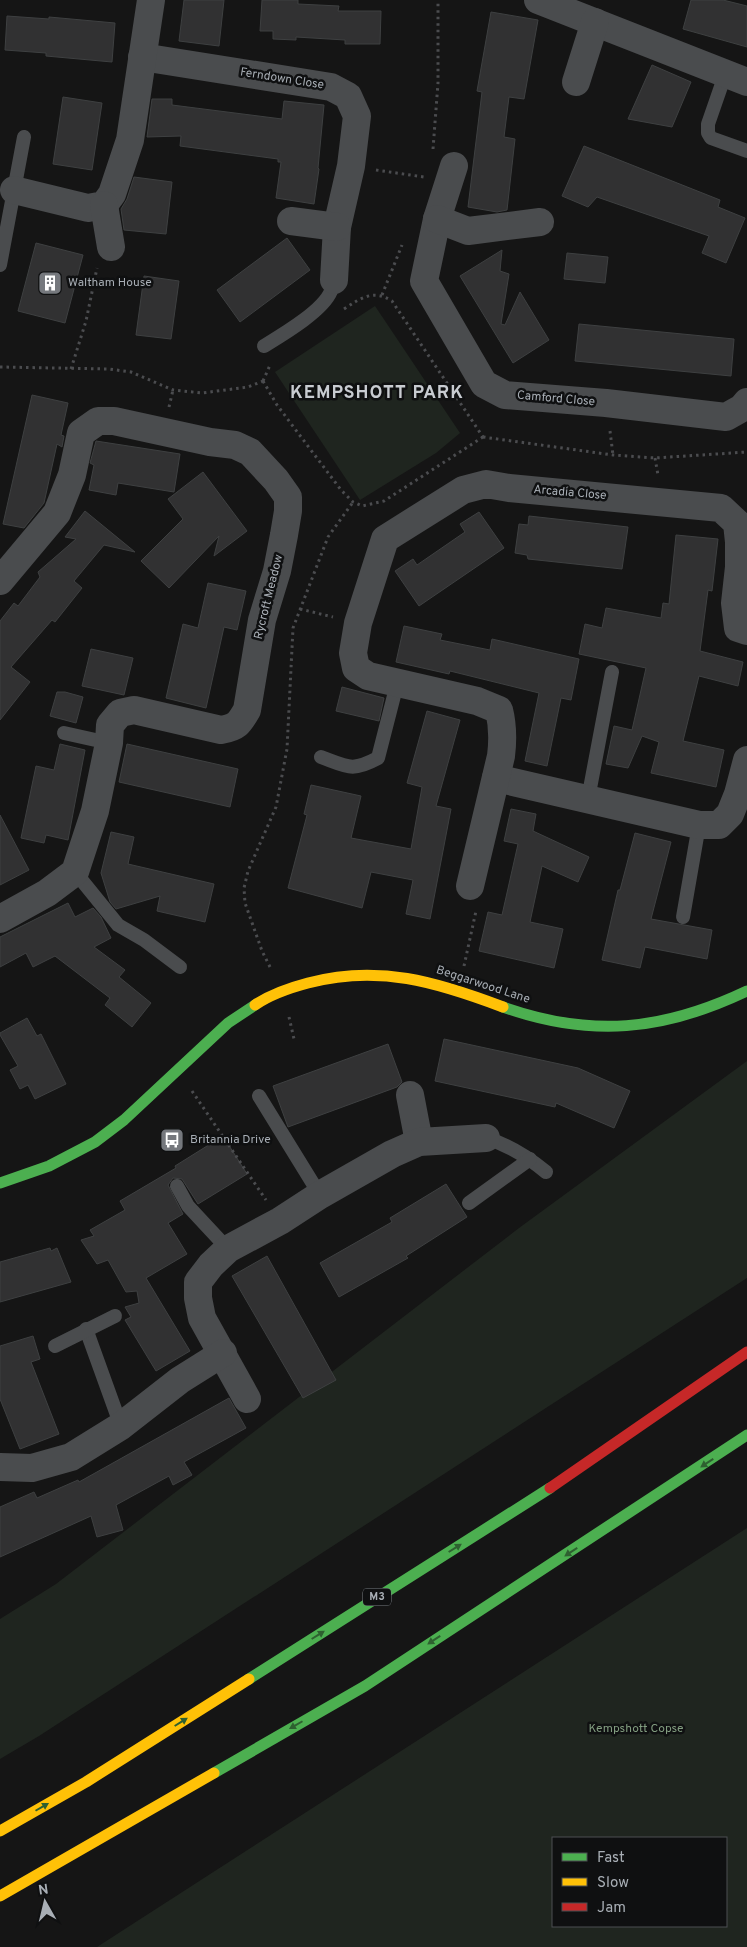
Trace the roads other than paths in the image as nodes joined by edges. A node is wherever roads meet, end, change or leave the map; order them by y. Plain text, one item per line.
1 (538, 0) edge
2 (145, 2) edge
3 (594, 22) junction
4 (142, 58) junction
5 (736, 78) edge
6 (576, 82) dead end
7 (24, 137) dead end
8 (747, 151) edge
9 (438, 164) road end
10 (14, 190) junction
11 (104, 205) junction
12 (437, 219) junction
13 (291, 220) dead end
14 (540, 222) dead end
15 (337, 227) junction
16 (111, 248) road end
17 (0, 265) edge
18 (334, 280) joint
19 (264, 346) dead end
20 (747, 402) edge
21 (0, 581) edge
22 (747, 631) edge
23 (612, 672) dead end
24 (397, 684) junction
25 (64, 733) dead end
26 (108, 743) junction
27 (321, 757) dead end
28 (747, 760) edge
29 (496, 778) junction
30 (588, 799) junction
31 (699, 825) junction
32 (75, 872) junction
33 (470, 886) road end
34 (683, 917) dead end
35 (0, 919) edge
36 (180, 967) dead end
37 (747, 991) edge
38 (410, 1095) dead end
39 (259, 1096) dead end
40 (486, 1138) joint
41 (419, 1142) junction
42 (530, 1159) junction
43 (546, 1172) dead end
44 (0, 1183) edge
45 (177, 1186) dead end
46 (320, 1195) junction
47 (469, 1203) dead end
48 (228, 1249) junction
49 (114, 1316) dead end
50 (86, 1329) junction
51 (55, 1346) dead end
52 (747, 1352) edge
53 (223, 1353) junction
54 (247, 1399) dead end
55 (121, 1426) junction
56 (747, 1435) edge
57 (0, 1467) edge
58 (0, 1831) edge
59 (0, 1896) edge

1 - 3 street
2 - 4 street
3 - 5 street
3 - 6 street
4 - 11 street
4 - 15 street, Ferndown Close
5 - 8 lane
7 - 10 lane
9 - 12 street, Camford Close
10 - 11 street
10 - 17 lane
11 - 16 street
12 - 14 street
12 - 20 street, Camford Close
13 - 15 street
15 - 18 street, Ferndown Close
18 - 19 lane
21 - 26 street, Rycroft Meadow
22 - 24 street, Arcadia Close
23 - 30 lane
24 - 27 lane
24 - 29 street, Arcadia Close
25 - 26 lane
26 - 32 street, Rycroft Meadow
28 - 31 street
29 - 30 street
29 - 33 street, Arcadia Close
30 - 31 street
31 - 34 lane
32 - 35 street
32 - 36 lane
37 - 44 main road, Beggarwood Lane
38 - 41 street
39 - 46 lane
40 - 41 street
40 - 42 lane
41 - 46 street
42 - 43 lane
42 - 47 lane
45 - 48 lane
46 - 48 street
48 - 53 street
49 - 50 lane
50 - 51 lane
50 - 55 lane
58 -> 52 main road, M3
53 - 54 street
53 - 55 street
55 - 57 street
56 -> 59 main road

